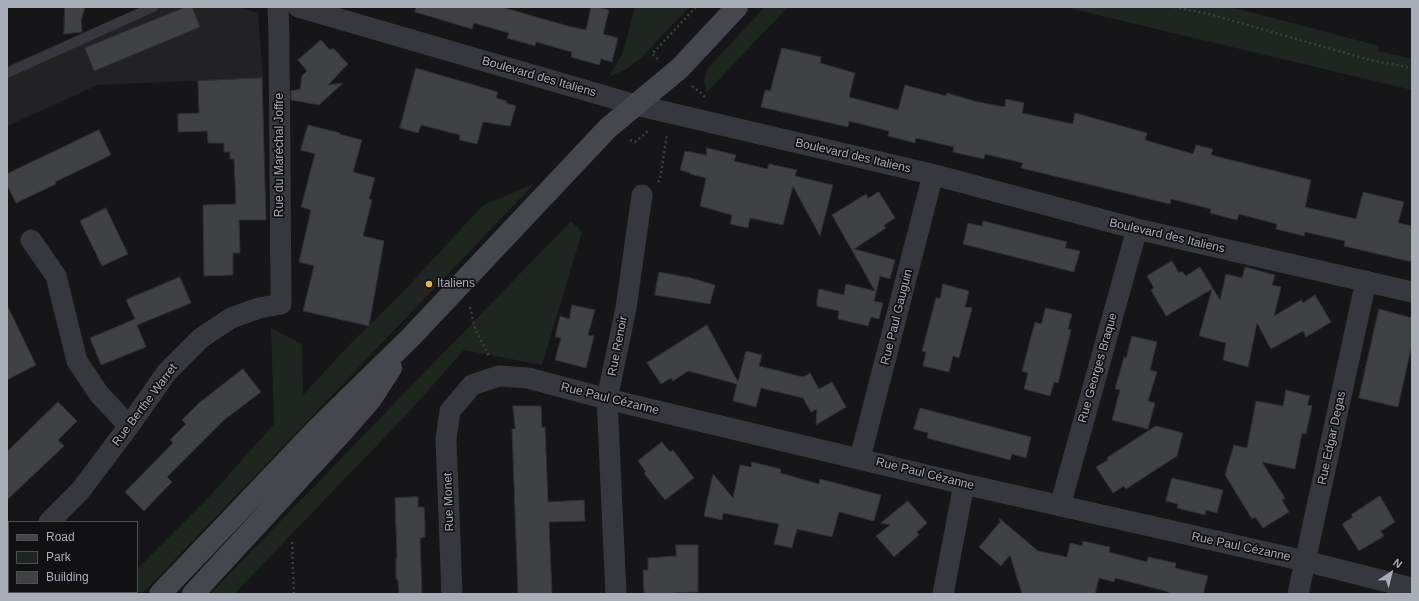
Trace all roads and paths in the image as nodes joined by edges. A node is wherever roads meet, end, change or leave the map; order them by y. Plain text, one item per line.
1 (153, 7) edge
2 (278, 7) edge
3 (298, 7) edge
4 (696, 7) edge
5 (737, 7) edge
6 (1174, 7) edge
7 (652, 54) dead end
8 (1412, 68) edge
9 (7, 73) edge
10 (636, 105) junction
11 (667, 133) dead end
12 (931, 174) junction
13 (642, 194) joint
14 (1137, 229) junction
15 (31, 240) dead end
16 (463, 280) junction
17 (1366, 281) junction
18 (1412, 292) edge
19 (282, 304) joint
20 (411, 337) junction
21 (499, 376) junction
22 (607, 399) junction
23 (450, 411) joint
24 (129, 426) junction
25 (860, 458) junction
26 (964, 484) junction
27 (1060, 506) junction
28 (50, 521) edge
29 (292, 542) dead end
30 (1305, 561) junction
31 (1412, 588) edge
32 (160, 594) edge
33 (193, 594) edge
34 (294, 594) edge
35 (452, 594) edge
36 (616, 594) edge
37 (943, 594) edge
38 (1298, 594) edge

1 - 9 lane
2 - 19 street, Rue du Maréchal Joffre
3 - 10 street, Boulevard des Italiens
4 - 7 path
5 - 10 main road
6 - 8 path
10 - 12 street, Boulevard des Italiens
10 - 16 main road
11 - 13 path
12 - 14 street, Boulevard des Italiens
12 - 25 street, Rue Paul Gauguin
13 - 22 street, Rue Renoir
14 - 17 street, Boulevard des Italiens
14 - 27 street, Rue Georges Braque
15 - 24 street
16 - 20 main road
16 - 21 path
17 - 18 street, Boulevard des Italiens
17 - 30 street, Rue Edgar Degas
19 - 24 street, Rue Berthe Warret
20 - 32 main road
20 - 33 main road
21 - 22 street, Rue Paul Cézanne
21 - 23 street, Rue Paul Cézanne
22 - 25 street, Rue Paul Cézanne
22 - 36 street, Rue Renoir
23 - 35 street, Rue Monet
24 - 28 street, Rue Berthe Warret
25 - 26 street, Rue Paul Cézanne
26 - 27 street, Rue Paul Cézanne
26 - 37 street
27 - 30 street, Rue Paul Cézanne
29 - 34 path
30 - 31 street, Rue Paul Cézanne
30 - 38 street, Rue Edgar Degas

